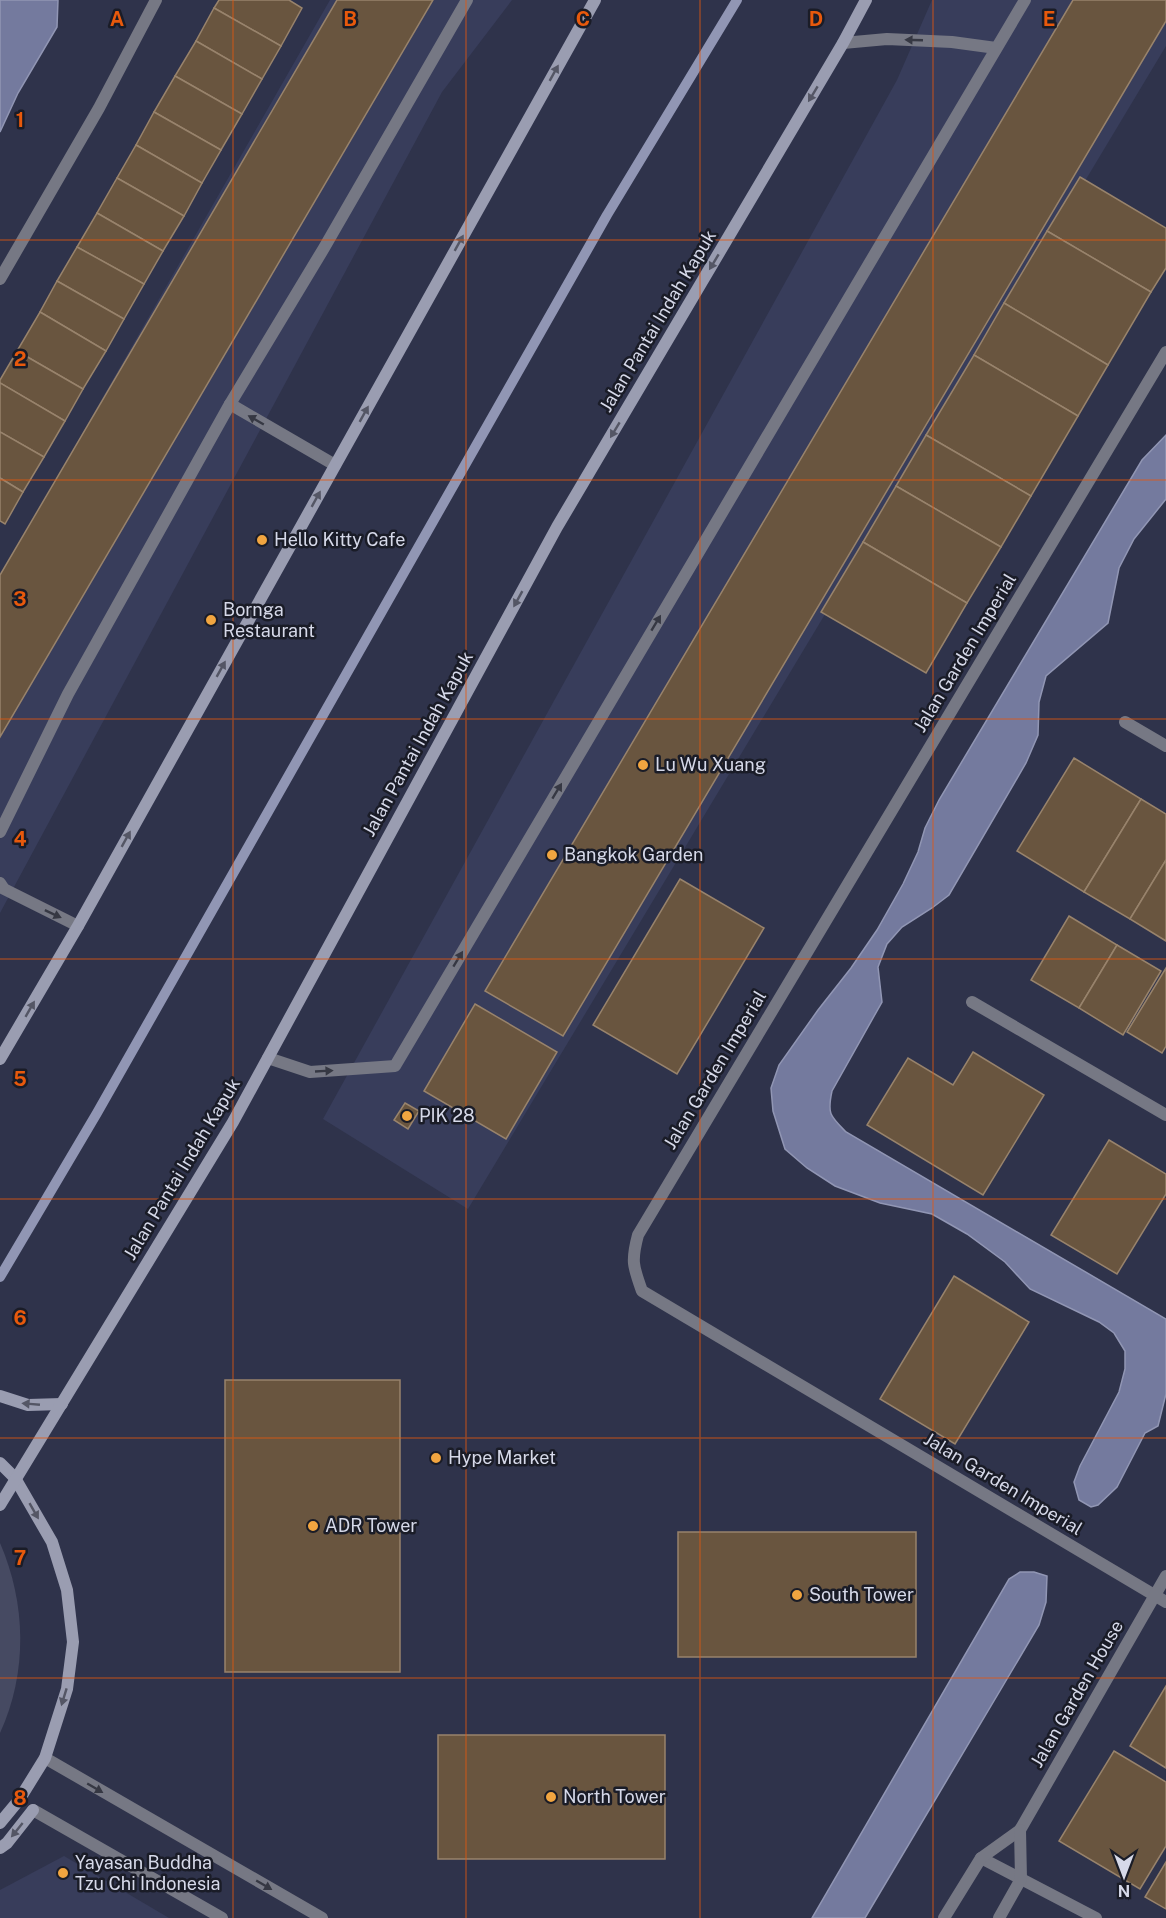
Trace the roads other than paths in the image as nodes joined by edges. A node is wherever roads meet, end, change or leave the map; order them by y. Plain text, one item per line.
1 (156, 0) edge
2 (467, 0) edge
3 (595, 0) edge
4 (866, 0) edge
5 (1025, 0) edge
6 (843, 43) junction
7 (996, 48) junction
8 (0, 279) edge
9 (1166, 352) edge
10 (230, 404) junction
11 (336, 465) junction
12 (1125, 722) dead end
13 (1166, 746) edge
14 (0, 832) edge
15 (0, 883) edge
16 (78, 926) junction
17 (972, 1002) dead end
18 (268, 1058) junction
19 (0, 1059) edge
20 (1166, 1115) edge
21 (0, 1396) edge
22 (62, 1404) junction
23 (0, 1463) edge
24 (15, 1478) junction
25 (0, 1505) edge
26 (1166, 1576) edge
27 (1155, 1596) junction
28 (1166, 1602) edge
29 (45, 1758) junction
30 (33, 1810) joint
31 (0, 1823) edge
32 (1020, 1830) junction
33 (0, 1848) edge
34 (981, 1858) junction
35 (1021, 1879) junction
36 (222, 1918) edge
37 (322, 1918) edge
38 (944, 1918) edge
39 (999, 1918) edge
40 (1096, 1918) edge

1 - 8 street
2 - 10 street
11 -> 3 main road
4 - 6 main road, Jalan Pantai Indah Kapuk
5 - 7 street
7 -> 6 street
6 -> 18 main road, Jalan Pantai Indah Kapuk
18 -> 7 street
9 - 27 street, Jalan Garden Imperial
11 -> 10 street
10 - 14 street
16 -> 11 main road
12 - 13 street
15 -> 16 street
19 -> 16 main road
17 - 20 street
18 - 22 main road, Jalan Pantai Indah Kapuk
22 -> 21 main road
22 - 24 main road, Jalan Pantai Indah Kapuk
23 - 24 main road
24 - 25 main road, Jalan Pantai Indah Kapuk
24 -> 29 main road
26 - 27 street, Jalan Garden House
27 - 28 street, Jalan Garden Imperial
27 - 32 street, Jalan Garden House
29 - 31 main road
29 -> 37 street
30 -> 33 main road
30 - 36 street
32 - 34 street, Jalan Garden House
32 - 35 street
34 - 35 street
34 - 38 street, Jalan Garden House
35 - 39 street
35 - 40 street

